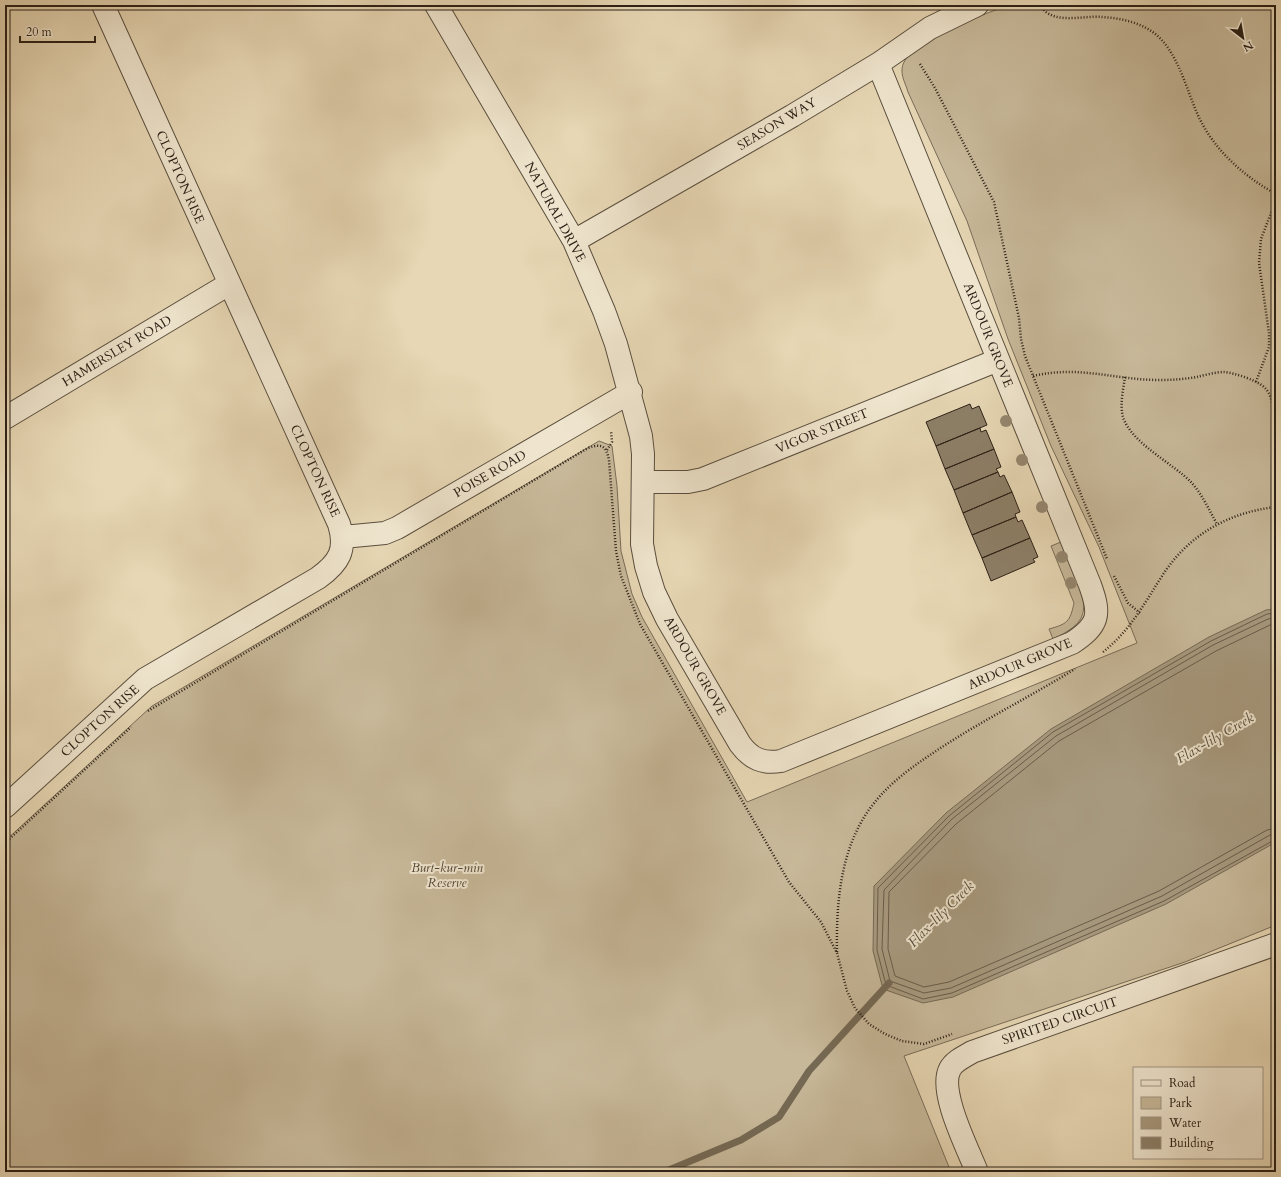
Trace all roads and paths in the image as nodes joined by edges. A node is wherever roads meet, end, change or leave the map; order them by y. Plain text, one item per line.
1 (103, 5) edge
2 (436, 5) edge
3 (977, 5) edge
4 (1040, 5) edge
5 (878, 64) junction
6 (887, 87) junction
7 (1276, 194) edge
8 (1276, 200) edge
9 (574, 241) junction
10 (229, 284) junction
11 (998, 360) junction
12 (1033, 376) junction
13 (1125, 377) junction
14 (1256, 382) junction
15 (1009, 387) junction
16 (631, 392) junction
17 (5, 418) edge
18 (1276, 428) edge
19 (611, 431) dead end
20 (607, 450) junction
21 (643, 482) junction
22 (1276, 507) edge
23 (1217, 524) junction
24 (343, 537) junction
25 (1110, 565) dead end
26 (1113, 572) dead end
27 (1140, 613) junction
28 (1101, 653) dead end
29 (1076, 668) dead end
30 (144, 715) dead end
31 (132, 726) dead end
32 (5, 807) edge
33 (5, 843) edge
34 (1276, 944) edge
35 (837, 953) junction
36 (924, 1044) dead end
37 (976, 1172) edge

1 - 10 street, CLOPTON RISE
2 - 9 street, NATURAL DRIVE
3 - 5 street, SEASON WAY
4 - 7 path
5 - 6 street, ARDOUR GROVE
5 - 9 street, SEASON WAY
6 - 11 street, ARDOUR GROVE
6 - 12 path
8 - 14 path
9 - 16 street, NATURAL DRIVE
10 - 17 street, HAMERSLEY ROAD
10 - 24 street, CLOPTON RISE
11 - 15 street, ARDOUR GROVE
11 - 21 street, VIGOR STREET
12 - 13 path
12 - 15 path
12 - 25 path
13 - 14 path
13 - 23 path
14 - 18 path
15 - 21 street, ARDOUR GROVE
16 - 21 street, NATURAL DRIVE
16 - 24 street, POISE ROAD
19 - 20 path
20 - 30 path
20 - 35 path
22 - 23 path
23 - 27 path
24 - 32 street, CLOPTON RISE
26 - 27 path
27 - 28 path
29 - 35 path
31 - 33 path
34 - 37 street, SPIRITED CIRCUIT
35 - 36 path

